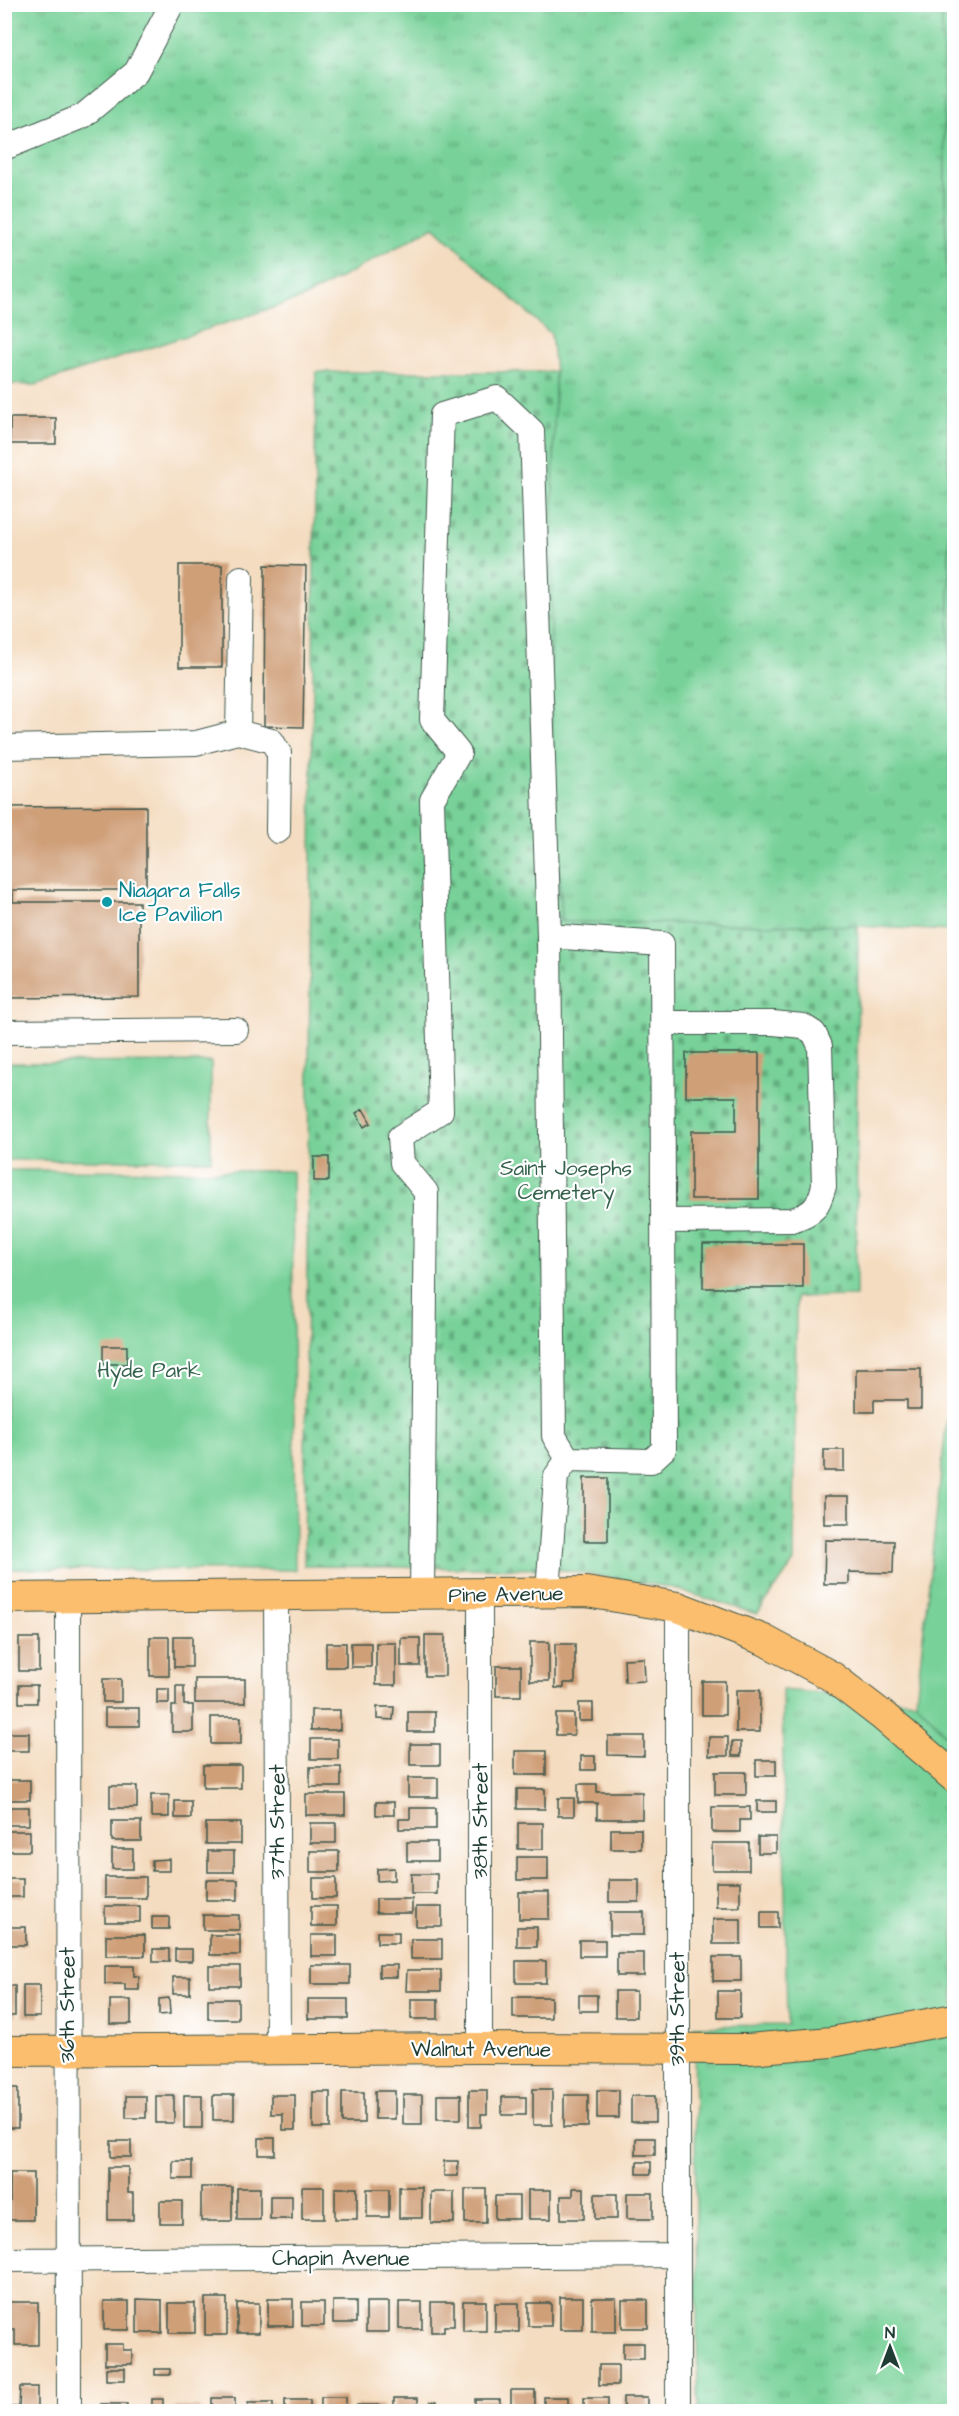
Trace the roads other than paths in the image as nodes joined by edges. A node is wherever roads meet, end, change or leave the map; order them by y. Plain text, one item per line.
1 (171, 4) edge
2 (4, 148) edge
3 (241, 578) dead end
4 (238, 732) junction
5 (4, 747) edge
6 (278, 831) dead end
7 (549, 936) junction
8 (663, 1023) junction
9 (236, 1030) dead end
10 (4, 1032) edge
11 (663, 1221) junction
12 (568, 1459) junction
13 (548, 1593) junction
14 (276, 1594) junction
15 (422, 1594) junction
16 (480, 1594) junction
17 (4, 1598) edge
18 (68, 1598) junction
19 (678, 1607) junction
20 (954, 1777) edge
21 (954, 2019) edge
22 (480, 2048) junction
23 (278, 2049) junction
24 (677, 2050) junction
25 (4, 2051) edge
26 (67, 2051) junction
27 (678, 2255) junction
28 (4, 2260) edge
29 (68, 2260) junction
30 (69, 2412) edge
31 (678, 2412) edge

1 - 2 street
3 - 4 street
4 - 5 street
4 - 6 street
7 - 8 street
7 - 12 street
7 - 15 street
8 - 11 street
8 - 11 street
9 - 10 street
11 - 12 street
12 - 13 street
13 - 16 main road, Pine Avenue
13 - 19 main road, Pine Avenue
14 - 15 main road, Pine Avenue
14 - 18 main road, Pine Avenue
14 - 23 street, 37th Street
15 - 16 main road, Pine Avenue
16 - 22 street, 38th Street
17 - 18 main road, Pine Avenue
18 - 26 street, 36th Street
19 - 20 main road, Pine Avenue
19 - 24 street, 39th Street
21 - 24 main road, Walnut Avenue
22 - 23 main road, Walnut Avenue
22 - 24 main road, Walnut Avenue
23 - 26 main road, Walnut Avenue
24 - 27 street, 39th Street
25 - 26 main road, Walnut Avenue
26 - 29 street, 36th Street
27 - 29 street, Chapin Avenue
27 - 31 street, 39th Street
28 - 29 street, Chapin Avenue
29 - 30 street, 36th Street

